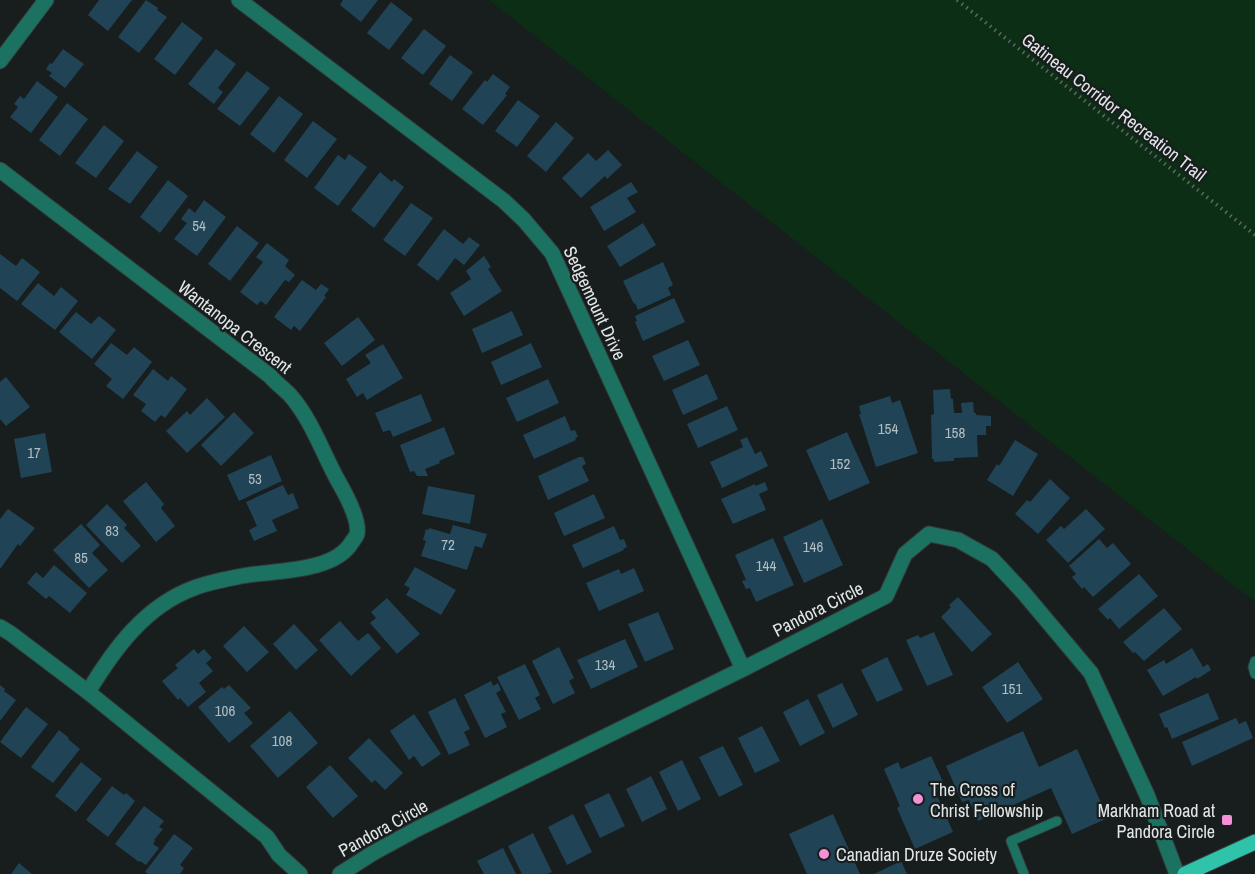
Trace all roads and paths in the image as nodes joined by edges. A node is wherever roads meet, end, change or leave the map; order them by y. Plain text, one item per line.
1 (46, 0) edge
2 (239, 0) edge
3 (957, 0) edge
4 (0, 61) edge
5 (0, 170) edge
6 (1255, 235) edge
7 (0, 627) edge
8 (1255, 661) edge
9 (744, 669) junction
10 (1255, 674) edge
11 (88, 692) junction
12 (1057, 821) dead end
13 (1255, 843) edge
14 (300, 874) edge
15 (340, 874) edge
16 (1024, 874) edge
17 (1177, 874) edge
18 (1185, 874) edge

1 - 4 street
2 - 9 street, Sedgemount Drive
3 - 6 path, Gatineau Corridor Recreation Trail
5 - 11 street, Wantanopa Crescent
7 - 11 street
8 - 10 lane
9 - 15 street, Pandora Circle
9 - 17 street, Pandora Circle
11 - 14 street
12 - 16 lane
13 - 18 main road

